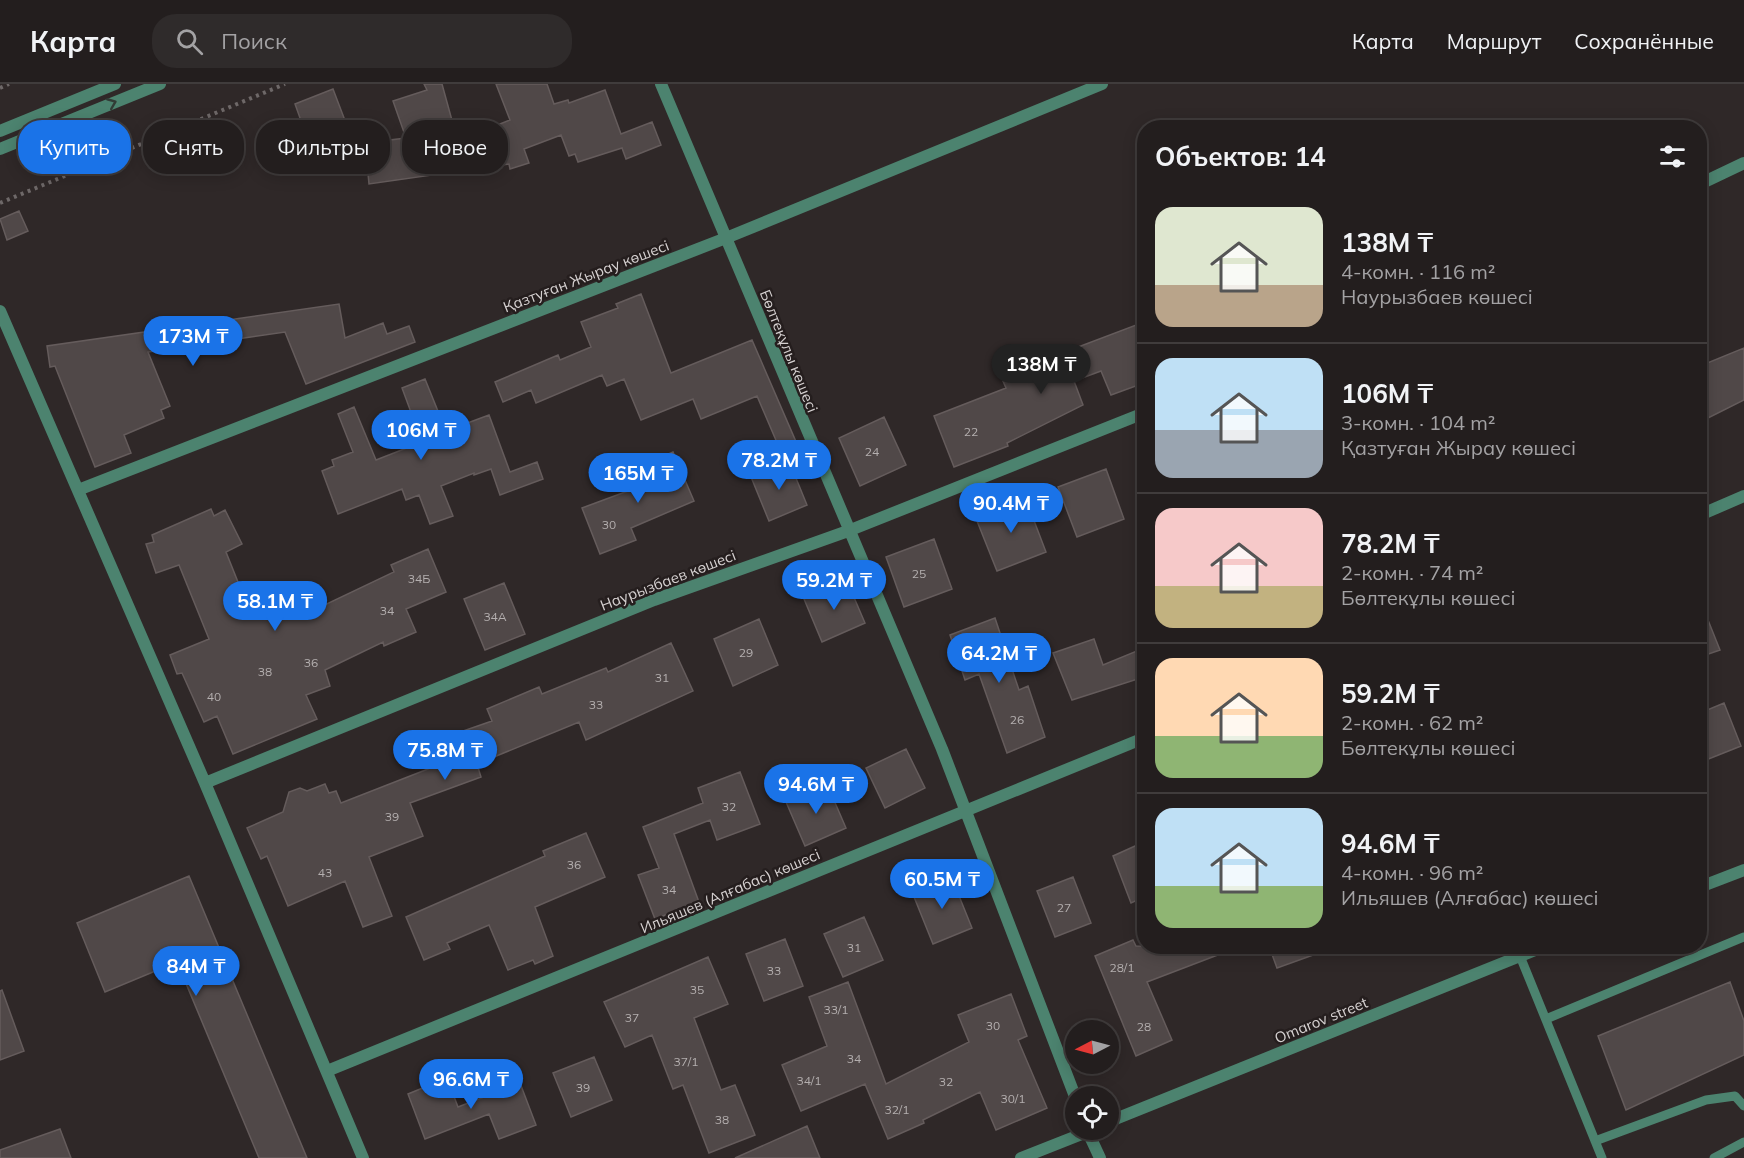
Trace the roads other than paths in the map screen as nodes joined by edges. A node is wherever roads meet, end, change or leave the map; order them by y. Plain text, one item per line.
1 (115, 84) edge
2 (160, 84) edge
3 (661, 84) edge
4 (1102, 84) edge
5 (0, 130) edge
6 (0, 149) edge
7 (1744, 163) edge
8 (1707, 181) edge
9 (726, 238) junction
10 (0, 311) edge
11 (1137, 416) edge
12 (78, 490) junction
13 (1744, 496) edge
14 (1707, 512) edge
15 (848, 531) junction
16 (1137, 741) edge
17 (205, 783) junction
18 (966, 809) junction
19 (1744, 870) edge
20 (1707, 884) edge
21 (1744, 937) edge
22 (1707, 952) edge
23 (1525, 954) edge
24 (1703, 954) edge
25 (1520, 956) junction
26 (1546, 1019) junction
27 (327, 1071) junction
28 (1071, 1086) edge
29 (1744, 1106) edge
30 (1119, 1118) edge
31 (1065, 1140) edge
32 (1093, 1140) edge
33 (1595, 1141) junction
34 (1744, 1142) edge
35 (363, 1158) edge
36 (1021, 1158) edge
37 (1100, 1158) edge
38 (1602, 1158) edge
39 (1714, 1158) edge

1 - 5 street
6 -> 2 street
3 - 9 street, Бөлтекұлы көшесі
4 - 9 street, Қазтуған Жырау көшесі
7 - 8 street
9 - 12 street, Қазтуған Жырау көшесі
9 - 15 street, Бөлтекұлы көшесі
10 - 12 street
11 - 15 street, Наурызбаев көшесі
12 - 17 street
13 - 14 street
15 - 17 street, Наурызбаев көшесі
15 - 18 street, Бөлтекұлы көшесі
16 - 18 street, Ильяшев (Алғабас) көшесі
17 - 27 street
18 - 27 street, Ильяшев (Алғабас) көшесі
18 - 28 street, Бөлтекұлы көшесі
19 - 20 street
21 - 22 lane
23 - 25 street, Omarov street
24 - 26 lane
25 - 26 lane
25 - 30 street, Omarov street
26 - 33 lane
27 - 35 street
29 - 33 lane
31 - 36 street
32 - 37 street
33 - 38 lane
34 - 39 lane

